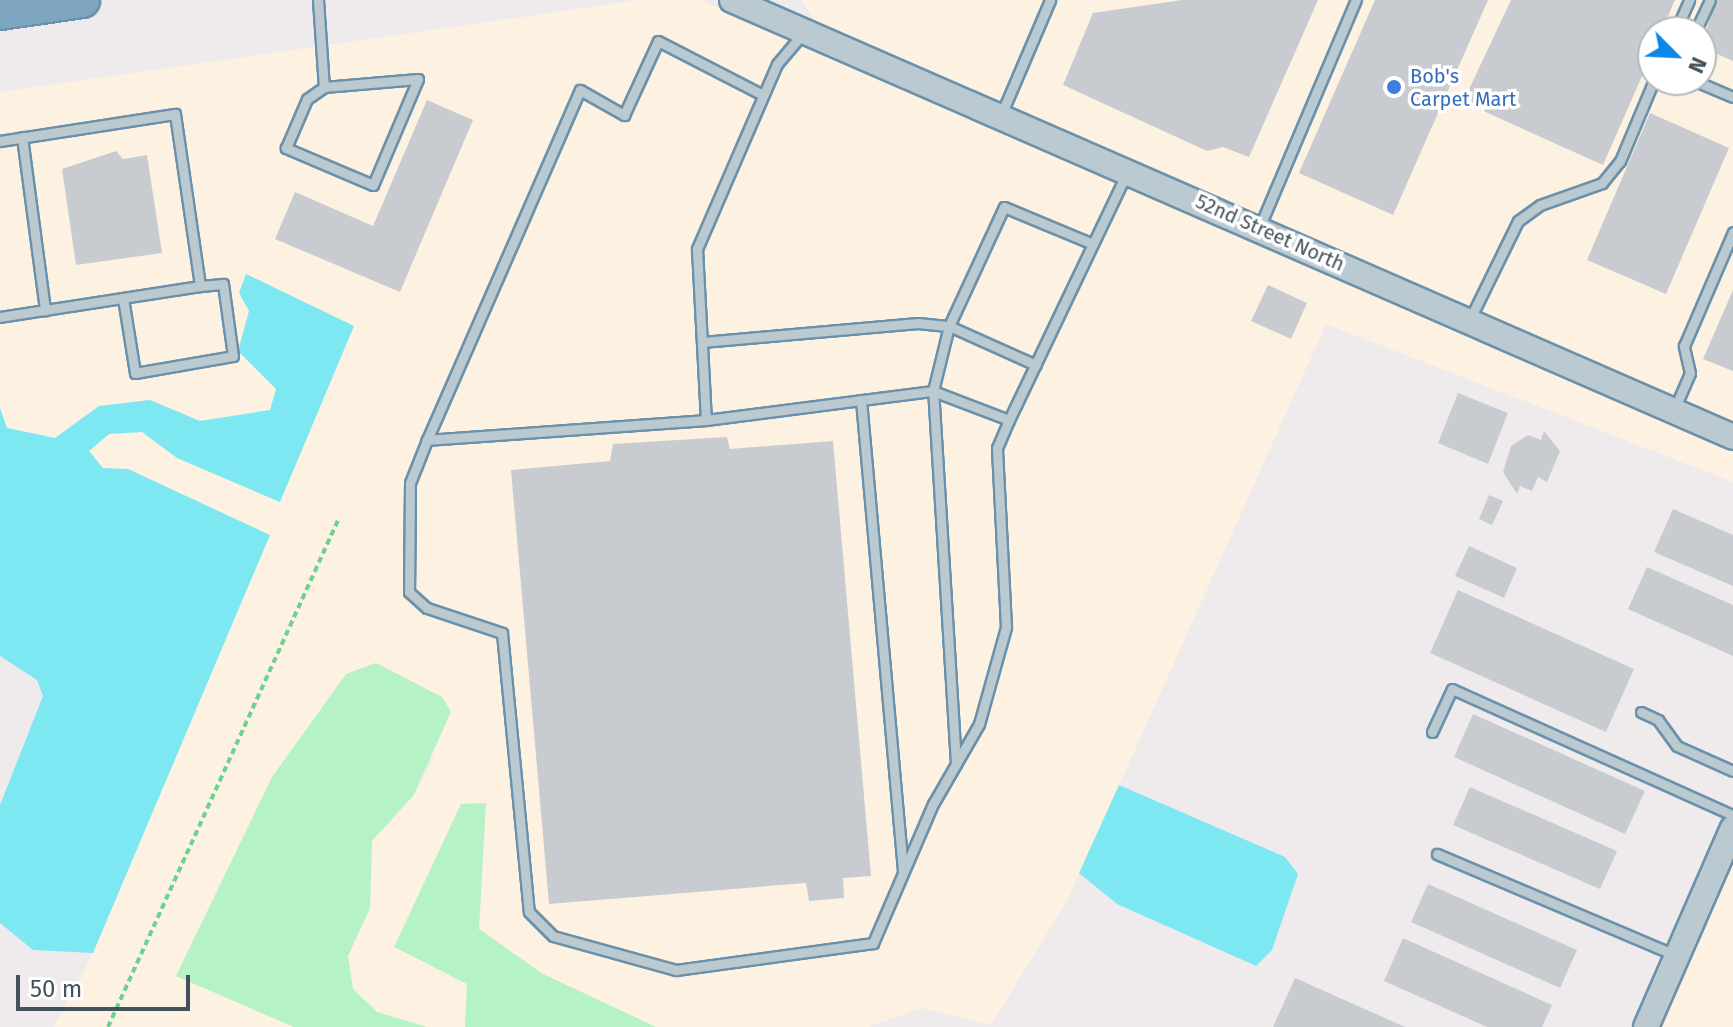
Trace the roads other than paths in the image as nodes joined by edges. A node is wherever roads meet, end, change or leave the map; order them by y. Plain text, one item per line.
1 (82, 0) edge
2 (318, 0) edge
3 (732, 0) edge
4 (787, 0) edge
5 (1050, 0) edge
6 (1356, 0) edge
7 (0, 12) edge
8 (807, 29) junction
9 (324, 87) junction
10 (763, 95) junction
11 (1647, 96) edge
12 (1001, 115) junction
13 (22, 137) junction
14 (0, 141) edge
15 (1128, 170) junction
16 (1259, 228) junction
17 (1733, 232) edge
18 (1093, 244) junction
19 (200, 286) junction
20 (123, 298) junction
21 (45, 310) junction
22 (0, 317) edge
23 (1469, 321) junction
24 (949, 326) junction
25 (702, 342) junction
26 (1036, 365) junction
27 (933, 391) junction
28 (861, 400) junction
29 (1674, 410) junction
30 (706, 420) junction
31 (1009, 420) junction
32 (1733, 437) edge
33 (427, 440) junction
34 (1641, 712) dead end
35 (1432, 732) dead end
36 (956, 765) junction
37 (1733, 771) edge
38 (1733, 815) edge
39 (1733, 828) edge
40 (1437, 854) dead end
41 (903, 873) junction
42 (1724, 873) edge
43 (1677, 956) junction
44 (1646, 1027) edge

1 - 7 highway
2 - 9 lane
3 - 8 street, 52nd Street North
4 - 8 street
5 - 12 lane
6 - 16 lane
8 - 10 lane
8 - 12 street, 52nd Street North
9 - 9 lane
10 - 25 lane
10 - 33 lane
11 - 23 lane
12 - 15 street, 52nd Street North
13 - 14 lane
13 - 19 lane
13 - 21 lane
15 - 16 street, 52nd Street North
15 - 18 lane
16 - 23 street, 52nd Street North
17 - 29 lane
18 - 24 lane
18 - 26 lane
19 - 20 lane
19 - 20 lane
20 - 21 lane
21 - 22 lane
23 - 29 street, 52nd Street North
24 - 25 lane
24 - 26 lane
24 - 27 lane
25 - 30 lane
26 - 31 lane
27 - 28 lane
27 - 31 lane
27 - 36 lane
28 - 30 lane
28 - 41 lane
29 - 32 street, 52nd Street North
30 - 33 lane
31 - 36 lane
33 - 41 lane
34 - 37 lane
35 - 38 lane
36 - 41 lane
39 - 42 street
40 - 43 lane
42 - 43 street
43 - 44 street

